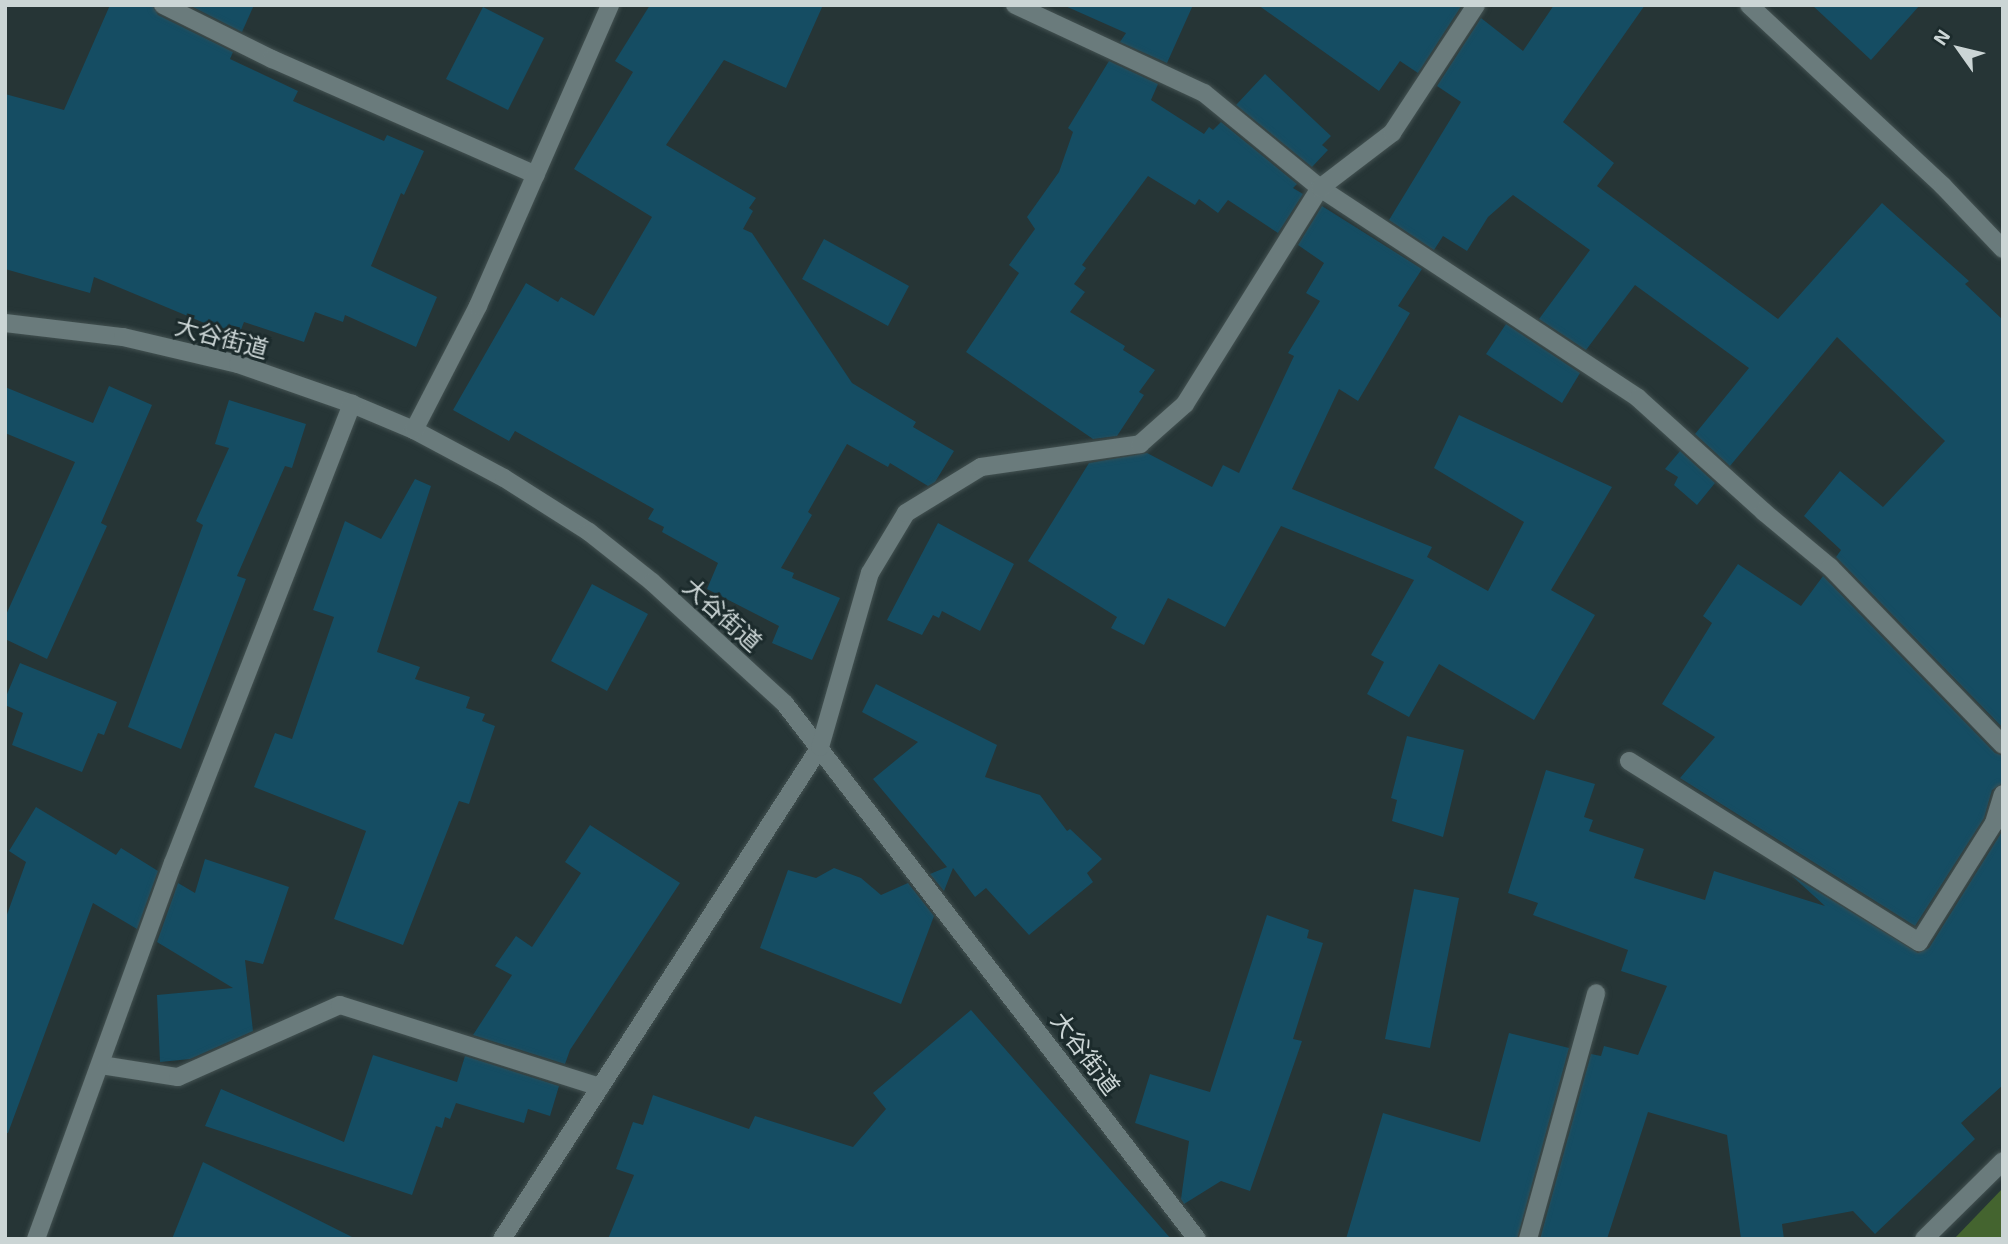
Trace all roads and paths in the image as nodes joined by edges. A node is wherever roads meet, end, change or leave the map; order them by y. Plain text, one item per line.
1 (163, 5) edge
2 (610, 5) edge
3 (1015, 5) edge
4 (1476, 5) edge
5 (1749, 5) edge
6 (536, 175) junction
7 (1320, 188) junction
8 (2003, 249) edge
9 (5, 323) edge
10 (352, 404) junction
11 (414, 430) junction
12 (2003, 745) edge
13 (820, 747) junction
14 (1629, 761) dead end
15 (2003, 794) edge
16 (1596, 993) dead end
17 (101, 1065) junction
18 (600, 1087) junction
19 (2003, 1161) edge
20 (36, 1239) edge
21 (502, 1239) edge
22 (1197, 1239) edge
23 (1528, 1239) edge
24 (1924, 1239) edge

1 - 6 street
2 - 6 street
3 - 7 street
4 - 7 street
5 - 8 street
6 - 11 street
7 - 12 street
7 - 13 street
9 - 10 street, 大谷街道
10 - 11 street, 大谷街道
10 - 17 street
11 - 13 street, 大谷街道
13 - 18 street
13 - 22 street, 大谷街道
14 - 15 street
16 - 23 street
17 - 18 street
17 - 20 street
18 - 21 street
19 - 24 street

